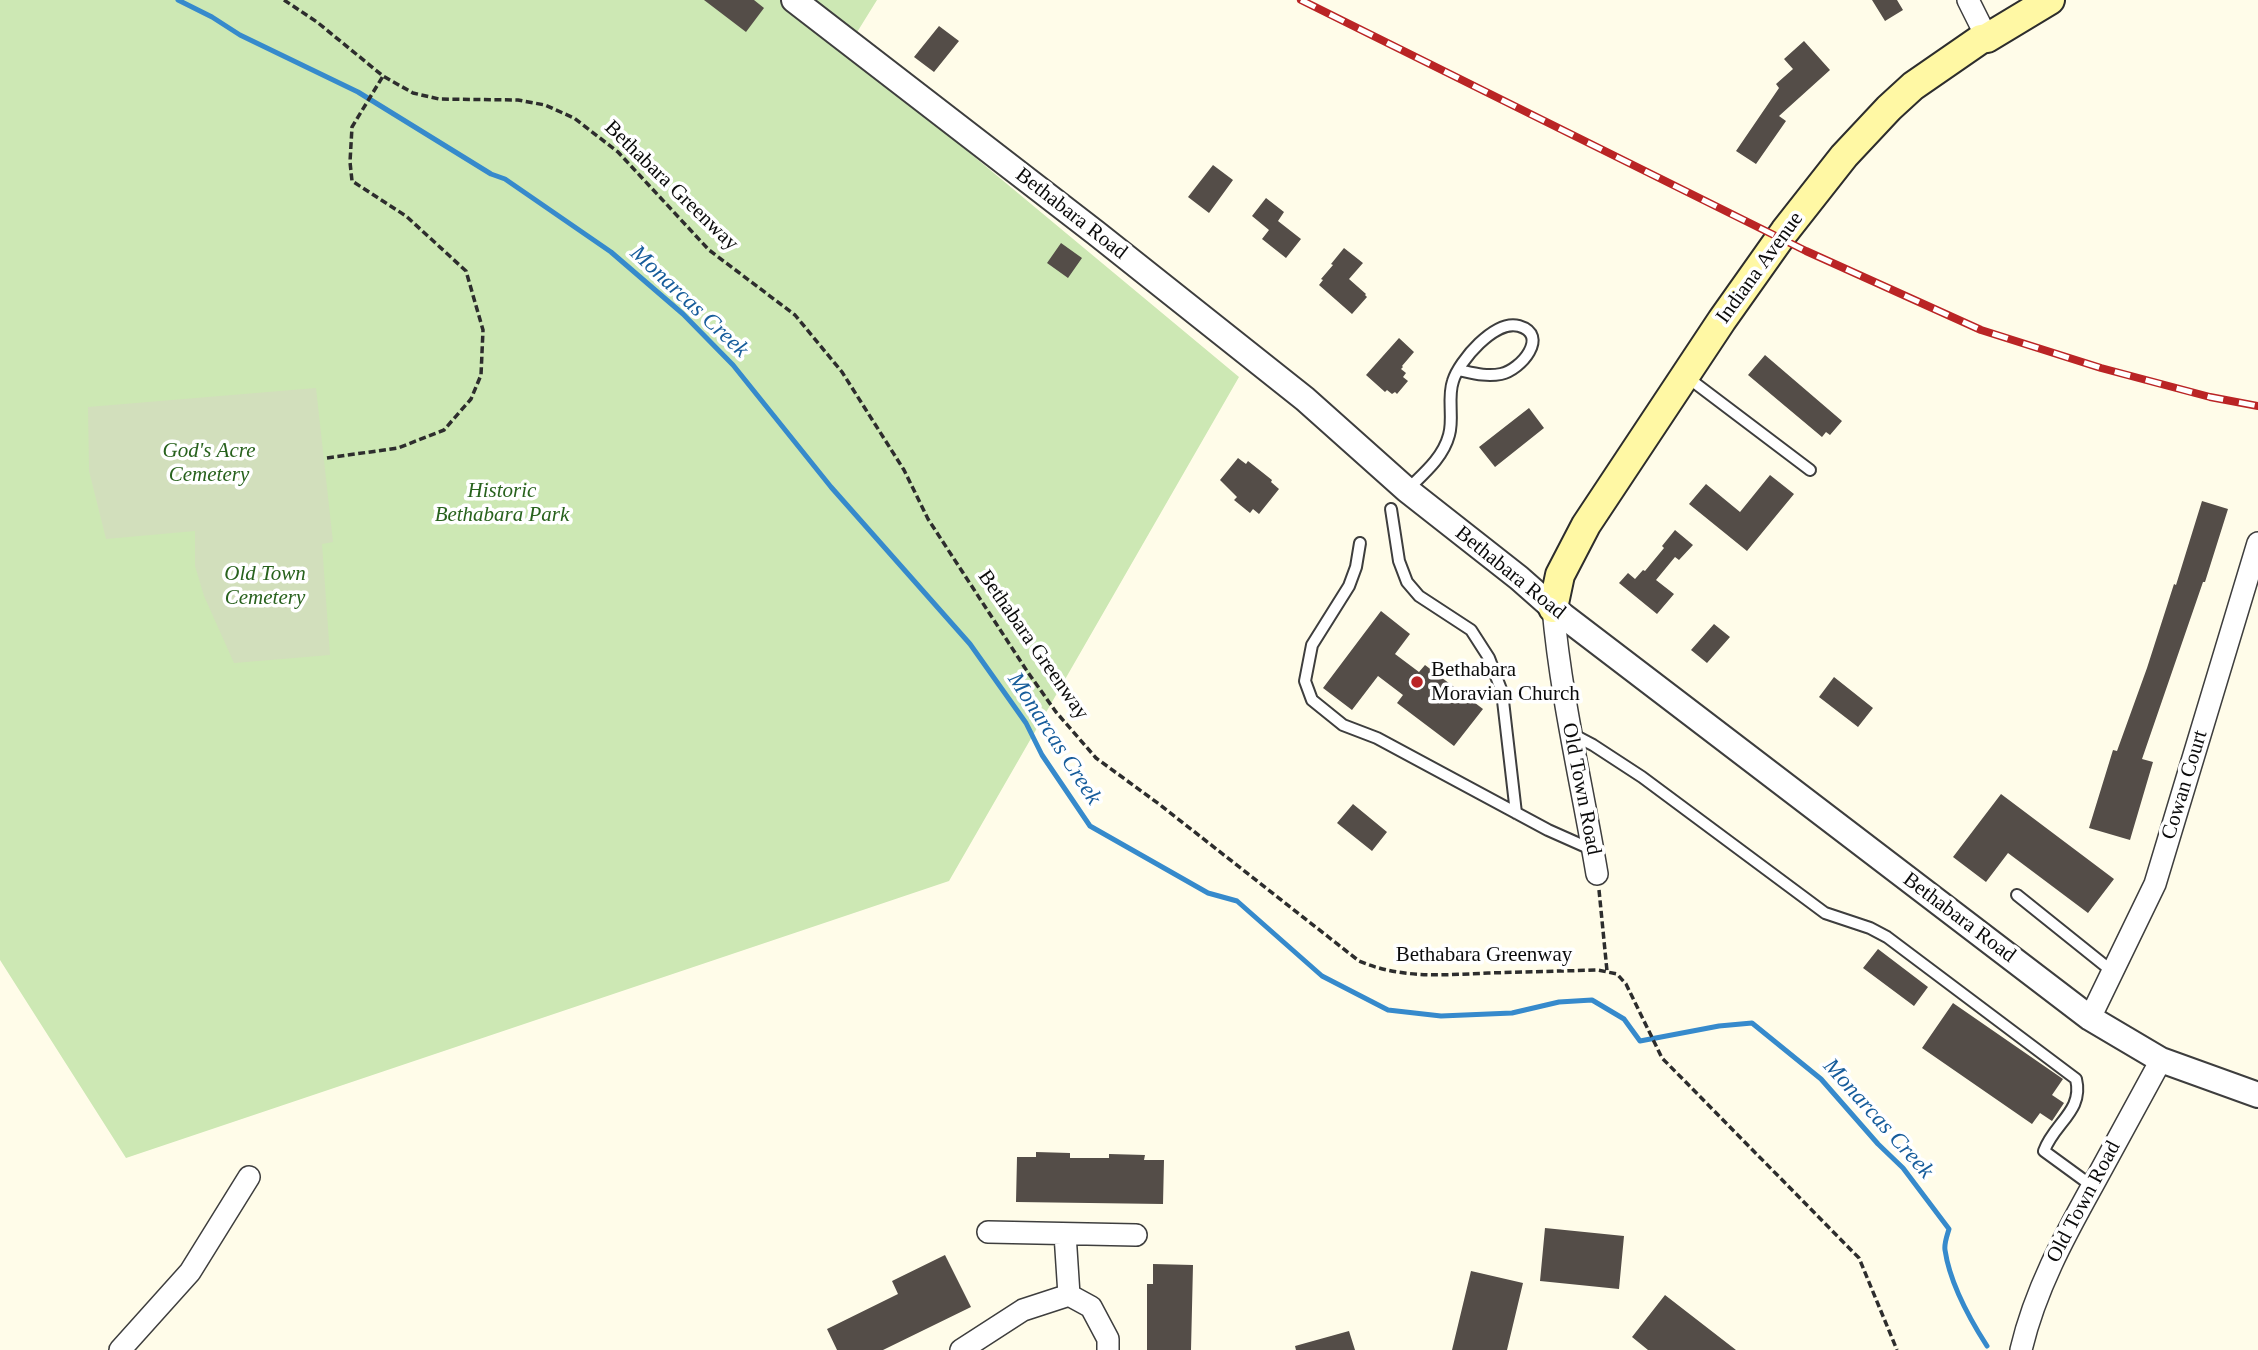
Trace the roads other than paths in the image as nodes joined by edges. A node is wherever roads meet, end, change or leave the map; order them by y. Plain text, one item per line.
1 (794, 0) edge
2 (1968, 0) edge
3 (2050, 0) edge
4 (1987, 38) junction
5 (1459, 370) junction
6 (1685, 375) junction
7 (1810, 470) dead end
8 (1399, 499) junction
9 (1360, 543) dead end
10 (2258, 543) edge
11 (1553, 608) junction
12 (1570, 733) junction
13 (1516, 813) junction
14 (1593, 850) junction
15 (1597, 874) road end
16 (2017, 895) dead end
17 (2113, 972) junction
18 (2090, 1018) junction
19 (2161, 1060) junction
20 (2258, 1095) edge
21 (249, 1177) dead end
22 (2092, 1186) junction
23 (988, 1232) dead end
24 (1065, 1234) junction
25 (1136, 1235) dead end
26 (1069, 1295) junction
27 (120, 1350) edge
28 (961, 1350) edge
29 (1108, 1350) edge
30 (2021, 1350) edge

1 - 8 street, Bethabara Road
2 - 4 street
3 - 4 main road, Indiana Avenue
4 - 6 main road, Indiana Avenue
5 - 5 lane
5 - 8 lane
6 - 7 lane
6 - 11 main road, Indiana Avenue
8 - 11 street, Bethabara Road
8 - 13 lane
9 - 13 lane
10 - 17 street, Cowan Court
11 - 12 street, Old Town Road
11 - 18 street, Bethabara Road
12 - 14 street, Old Town Road
12 - 22 lane
13 - 14 lane
14 - 15 street, Old Town Road
16 - 17 lane
17 - 18 street, Cowan Court
18 - 19 street, Bethabara Road
19 - 20 street, Bethabara Road
19 - 22 street, Old Town Road
21 - 27 street
22 - 30 street, Old Town Road
23 - 24 street
24 - 25 street
24 - 26 street
26 - 28 street
26 - 29 street

